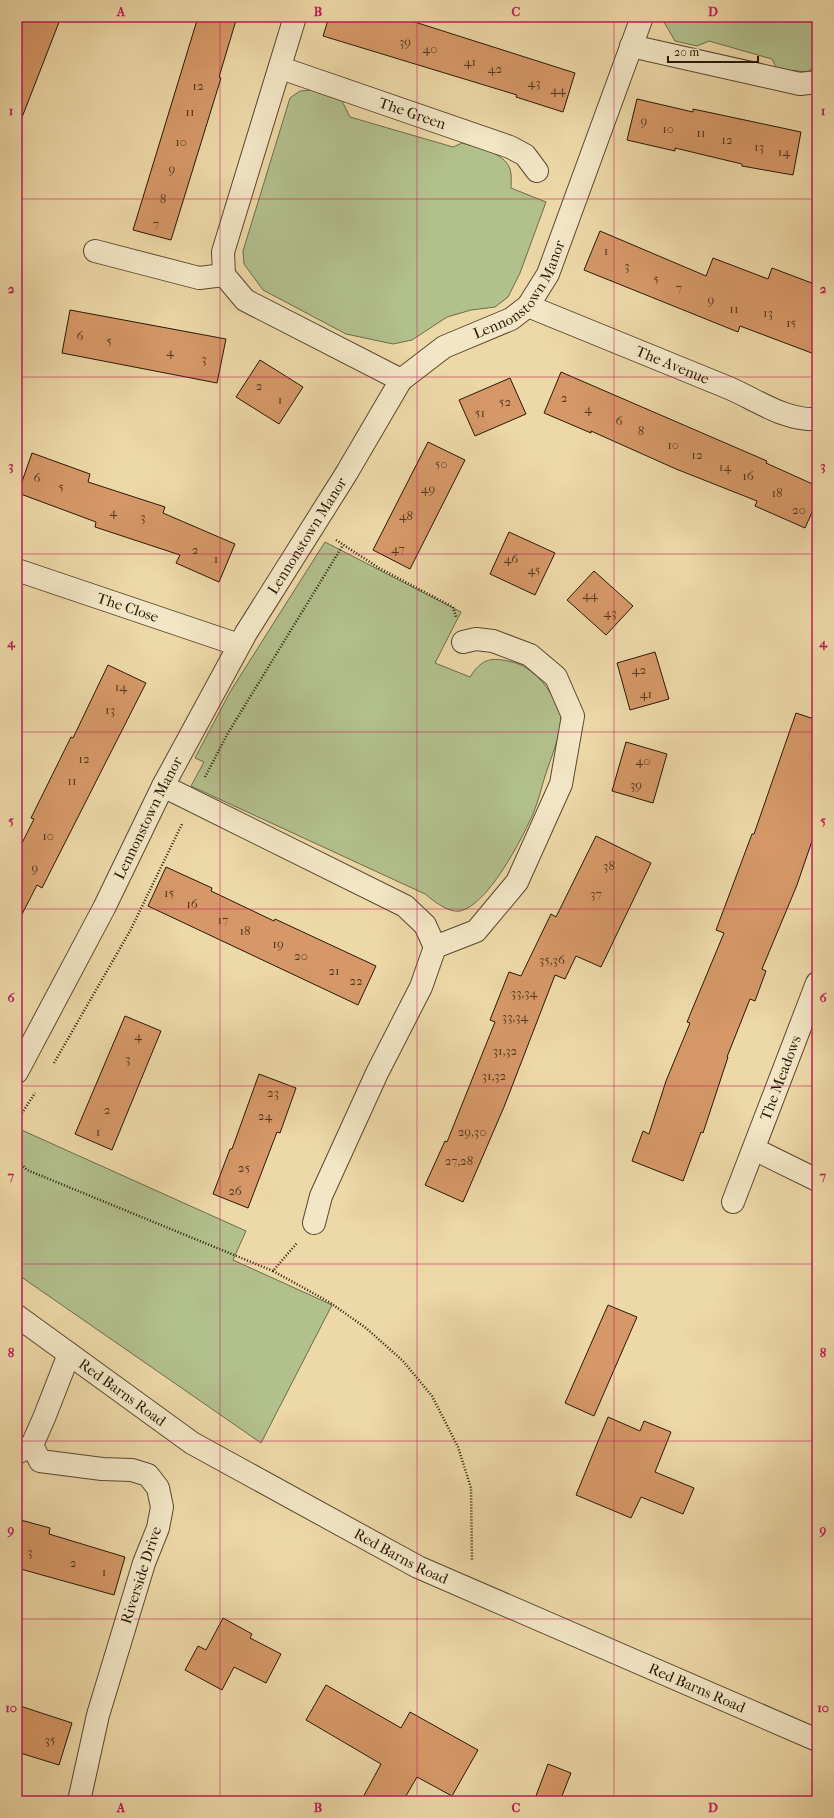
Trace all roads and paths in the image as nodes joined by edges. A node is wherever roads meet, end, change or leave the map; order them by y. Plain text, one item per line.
1 (295, 17) edge
2 (642, 17) edge
3 (631, 46) junction
4 (281, 68) junction
5 (817, 82) edge
6 (537, 171) dead end
7 (95, 251) dead end
8 (224, 275) junction
9 (528, 306) junction
10 (401, 380) junction
11 (817, 419) edge
12 (313, 526) junction
13 (342, 545) junction
14 (17, 570) edge
15 (463, 642) joint
16 (240, 645) junction
17 (164, 786) junction
18 (193, 800) junction
19 (435, 947) junction
20 (817, 983) edge
21 (51, 1069) dead end
22 (17, 1072) edge
23 (38, 1088) dead end
24 (17, 1121) edge
25 (754, 1149) junction
26 (17, 1160) edge
27 (817, 1180) edge
28 (733, 1202) dead end
29 (314, 1223) joint
30 (273, 1271) junction
31 (17, 1316) edge
32 (69, 1354) junction
33 (24, 1449) edge
34 (478, 1593) junction
35 (817, 1740) edge
36 (79, 1801) edge

1 - 4 street
2 - 3 street, Lennonstown Manor
3 - 5 street
3 - 9 street, Lennonstown Manor
4 - 6 street, The Green
4 - 8 street
7 - 8 street
8 - 10 street
9 - 10 street, Lennonstown Manor
9 - 11 street, The Avenue
10 - 12 street, Lennonstown Manor
12 - 13 path
12 - 16 street, Lennonstown Manor
13 - 15 path
13 - 18 path
14 - 16 street, The Close
15 - 19 street
16 - 17 street, Lennonstown Manor
17 - 18 street
17 - 22 street, Lennonstown Manor
18 - 19 street
18 - 21 path
19 - 29 street
20 - 25 street, The Meadows
23 - 24 path
25 - 27 street
25 - 28 street, The Meadows
26 - 30 path
29 - 30 path
30 - 34 path
31 - 32 street, Red Barns Road
32 - 33 street, Riverside Drive
32 - 34 street, Red Barns Road
33 - 36 street, Riverside Drive
34 - 35 street, Red Barns Road

